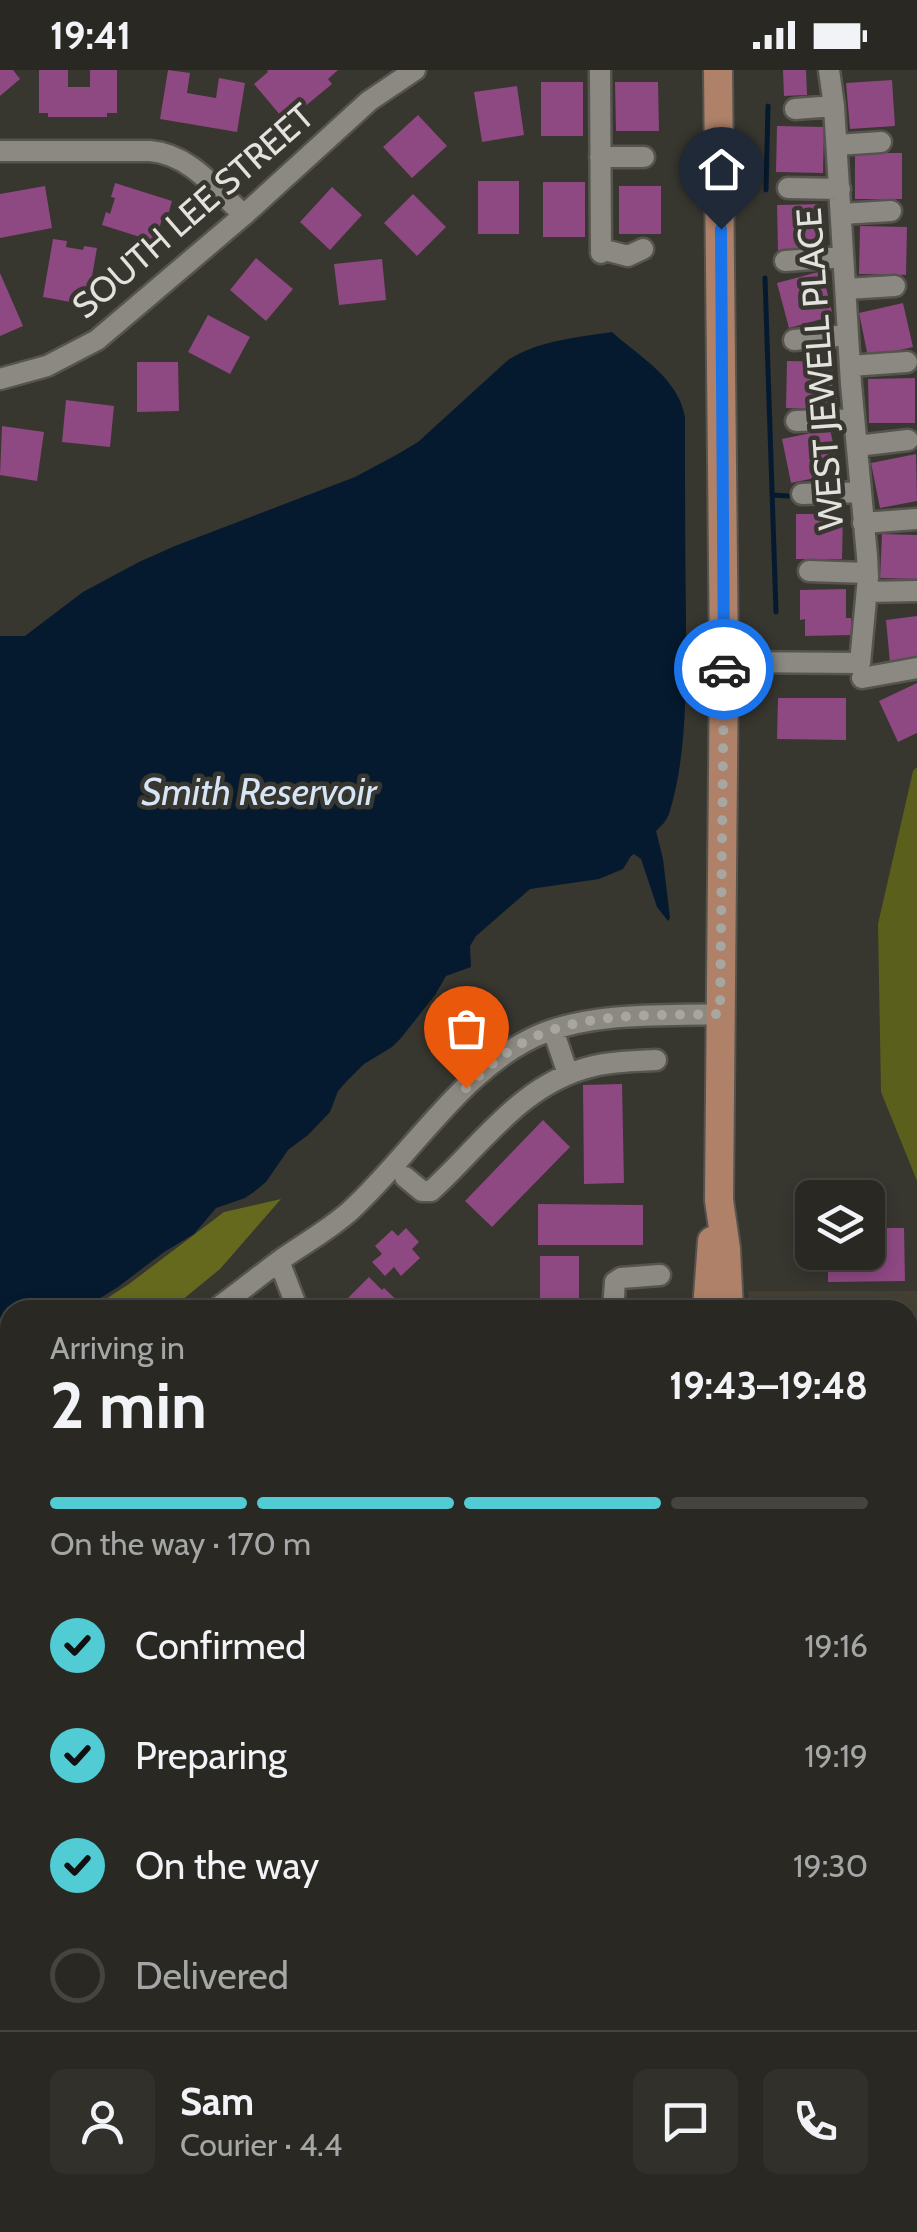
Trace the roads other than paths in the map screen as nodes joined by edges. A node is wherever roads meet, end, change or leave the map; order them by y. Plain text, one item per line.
1 (415, 70) edge
2 (600, 70) edge
3 (718, 70) edge
4 (834, 71) edge
5 (834, 106) junction
6 (795, 109) dead end
7 (881, 142) dead end
8 (837, 145) junction
9 (0, 151) edge
10 (600, 157) junction
11 (644, 157) dead end
12 (788, 188) dead end
13 (840, 189) junction
14 (891, 210) dead end
15 (841, 214) junction
16 (244, 216) junction
17 (643, 249) dead end
18 (843, 258) junction
19 (785, 261) dead end
20 (896, 286) dead end
21 (846, 288) junction
22 (848, 335) junction
23 (794, 340) dead end
24 (906, 362) dead end
25 (850, 366) junction
26 (0, 378) edge
27 (854, 419) junction
28 (796, 421) dead end
29 (908, 440) dead end
30 (856, 446) junction
31 (860, 492) junction
32 (802, 494) dead end
33 (917, 519) edge
34 (863, 523) junction
35 (809, 572) dead end
36 (867, 582) junction
37 (917, 591) edge
38 (724, 662) junction
39 (917, 668) edge
40 (861, 671) junction
41 (720, 1014) junction
42 (552, 1030) junction
43 (656, 1060) dead end
44 (568, 1074) junction
45 (406, 1177) dead end
46 (719, 1200) junction
47 (280, 1261) junction
48 (660, 1275) dead end
49 (228, 1300) edge
50 (294, 1300) edge
51 (614, 1300) edge
52 (708, 1300) edge
53 (729, 1300) edge

1 - 16 street, SOUTH LEE STREET
2 - 10 street
3 - 38 main road
4 - 5 street, WEST JEWELL PLACE
5 - 6 street
5 - 8 street, WEST JEWELL PLACE
7 - 8 street
8 - 13 street, WEST JEWELL PLACE
9 - 16 street
10 - 11 street
10 - 17 street
12 - 13 street
13 - 15 street, WEST JEWELL PLACE
14 - 15 street
15 - 18 street, WEST JEWELL PLACE
16 - 26 street, SOUTH LEE STREET
18 - 19 street
18 - 21 street, WEST JEWELL PLACE
20 - 21 street
21 - 22 street, WEST JEWELL PLACE
22 - 23 street
22 - 25 street, WEST JEWELL PLACE
24 - 25 street
25 - 27 street, WEST JEWELL PLACE
27 - 28 street
27 - 30 street, WEST JEWELL PLACE
29 - 30 street
30 - 31 street, WEST JEWELL PLACE
31 - 32 street
31 - 34 street, WEST JEWELL PLACE
33 - 34 street
34 - 36 street, WEST JEWELL PLACE
35 - 36 street
36 - 37 street
36 - 40 street, WEST JEWELL PLACE
38 - 40 street
38 - 41 main road
39 - 40 street
41 - 42 street
41 - 46 main road
42 - 44 street
42 - 47 street
43 - 44 street
44 - 45 street
46 - 52 main road
46 - 53 main road
47 - 49 street
47 - 50 street
48 - 51 street

